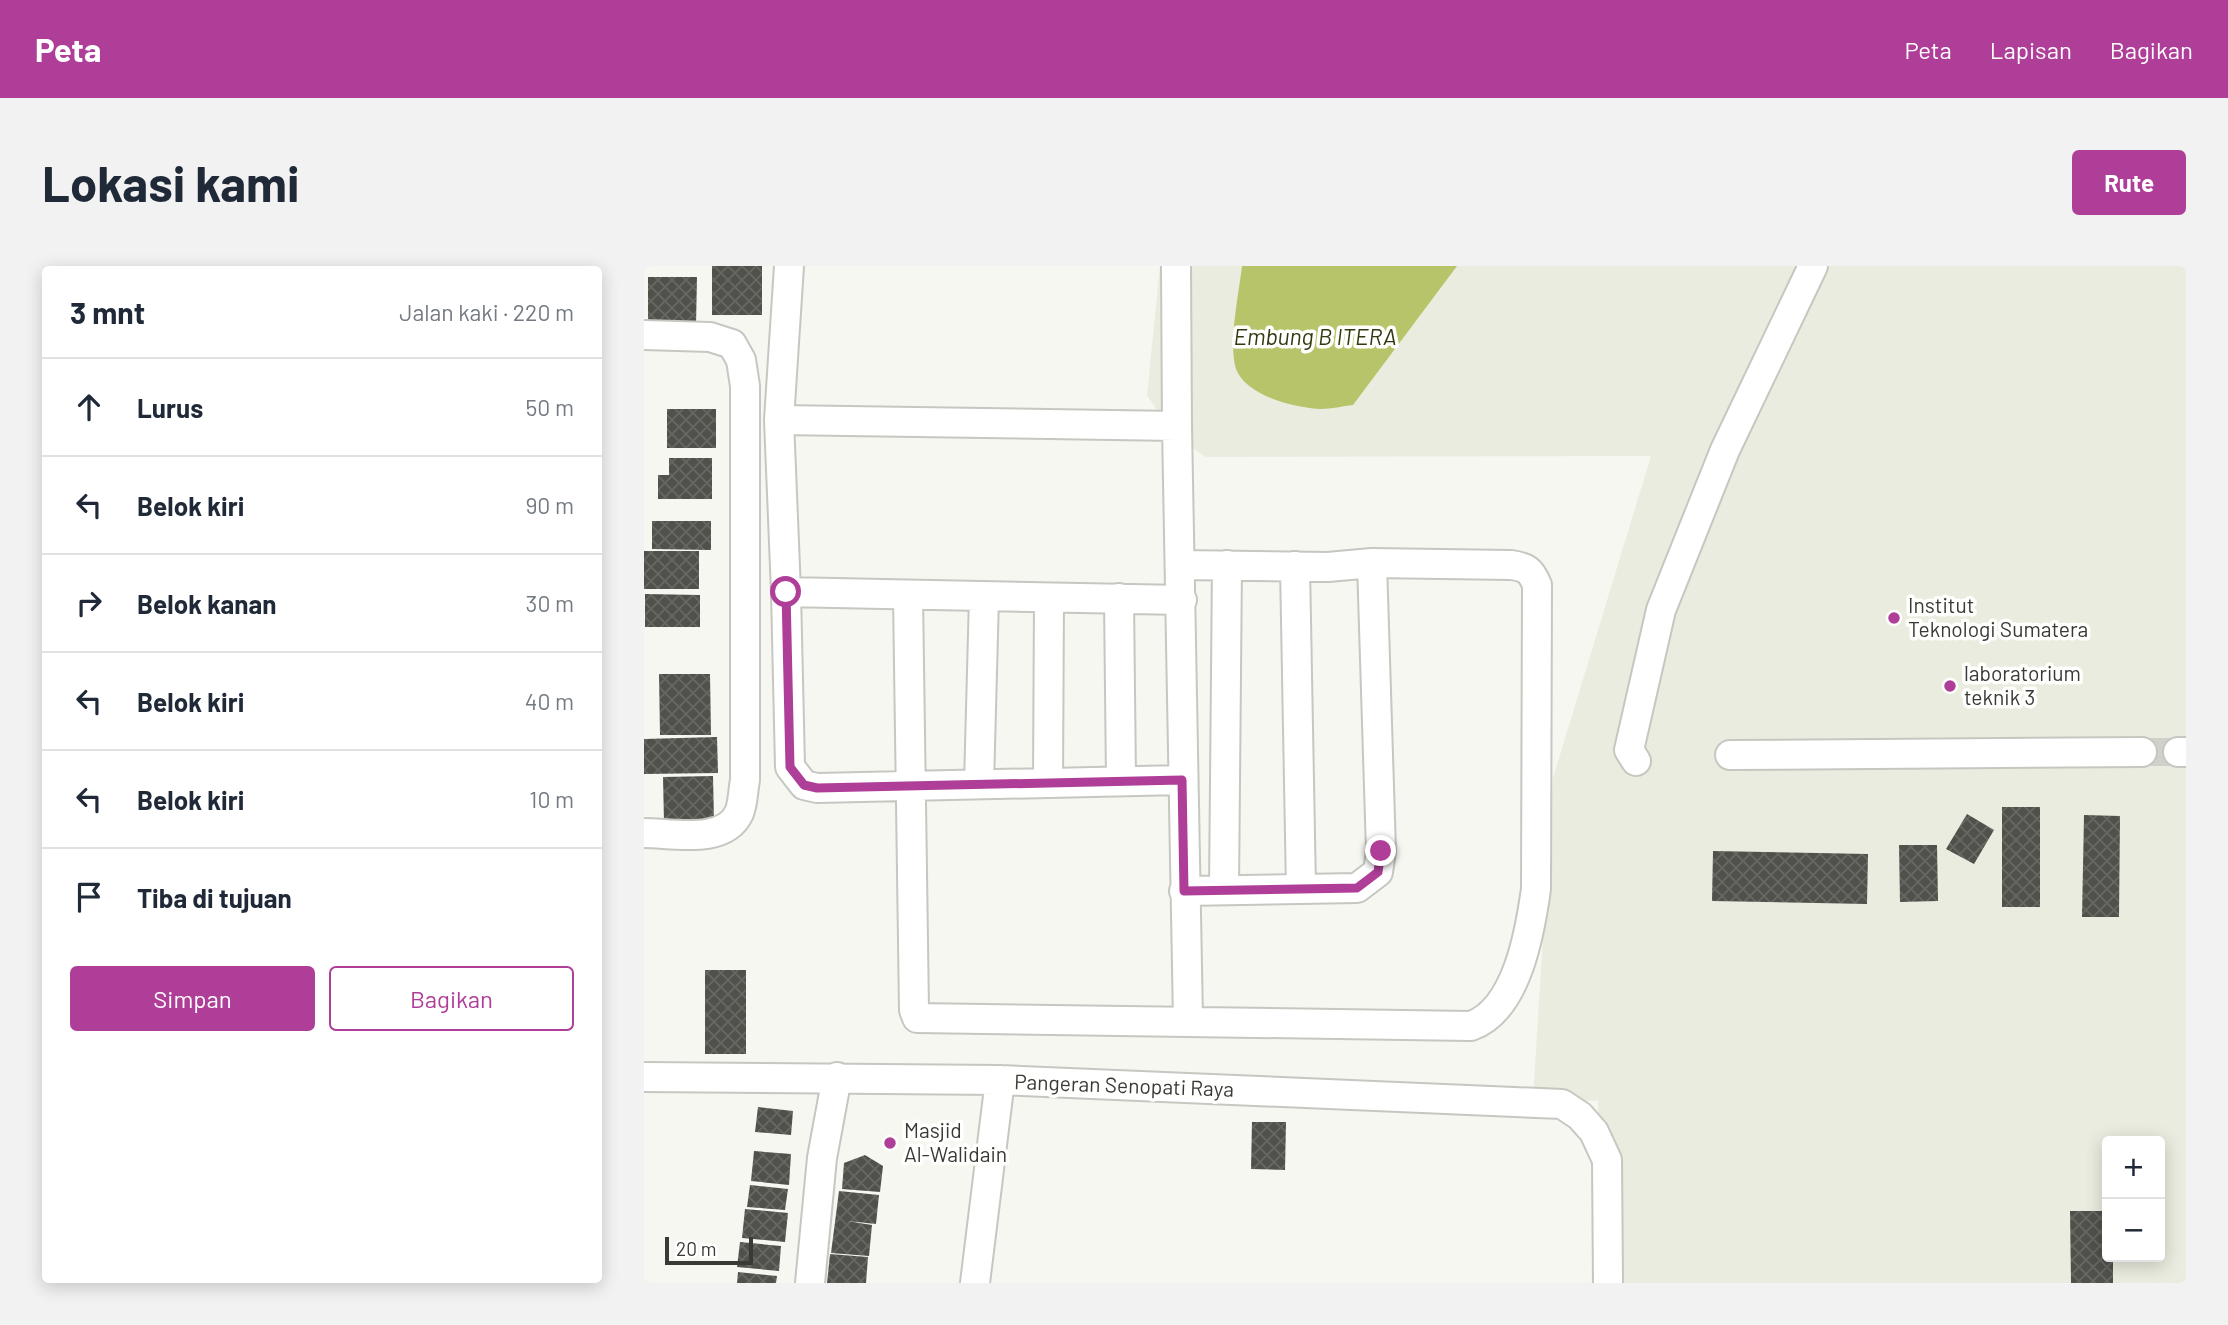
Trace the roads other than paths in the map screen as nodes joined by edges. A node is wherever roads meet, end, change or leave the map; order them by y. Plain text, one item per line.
1 (789, 266) edge
2 (1176, 266) edge
3 (1813, 266) edge
4 (644, 335) edge
5 (779, 420) junction
6 (1177, 426) junction
7 (1372, 563) junction
8 (1182, 565) junction
9 (1227, 565) junction
10 (1295, 566) junction
11 (786, 592) junction
12 (908, 595) junction
13 (984, 597) junction
14 (1049, 597) junction
15 (1119, 598) junction
16 (1182, 600) junction
17 (2142, 752) tunnel mouth
18 (1730, 755) dead end
19 (1636, 761) dead end
20 (1182, 780) junction
21 (1121, 781) junction
22 (1048, 783) junction
23 (979, 784) junction
24 (910, 786) junction
25 (644, 833) edge
26 (1301, 888) junction
27 (1224, 890) junction
28 (1184, 891) junction
29 (1188, 1021) junction
30 (644, 1077) edge
31 (837, 1077) junction
32 (1000, 1080) junction
33 (1594, 1132) junction
34 (810, 1283) edge
35 (975, 1283) edge
36 (1589, 1283) edge
37 (1608, 1283) edge

1 - 5 street
2 - 6 street
3 - 19 street
4 - 25 street
5 - 6 street
5 - 11 street
6 - 8 street
7 - 10 street
7 - 26 street
7 - 29 street
8 - 9 street
8 - 16 street
9 - 10 street
9 - 27 street
10 - 26 street
11 - 12 street
11 - 24 street
12 - 13 street
12 - 24 street
13 - 14 street
13 - 23 street
14 - 15 street
14 - 22 street
15 - 16 street
15 - 21 street
16 - 20 street
17 - 18 street
20 - 21 street
20 - 28 street
21 - 22 street
22 - 23 street
23 - 24 street
24 - 29 street
26 - 27 street
27 - 28 street
28 - 29 street
30 - 31 street, Pangeran Senopati Raya
31 - 32 street, Pangeran Senopati Raya
31 - 34 street
32 - 33 street, Pangeran Senopati Raya
32 - 35 street
33 - 36 street
33 - 37 street, Pangeran Senopati Raya

